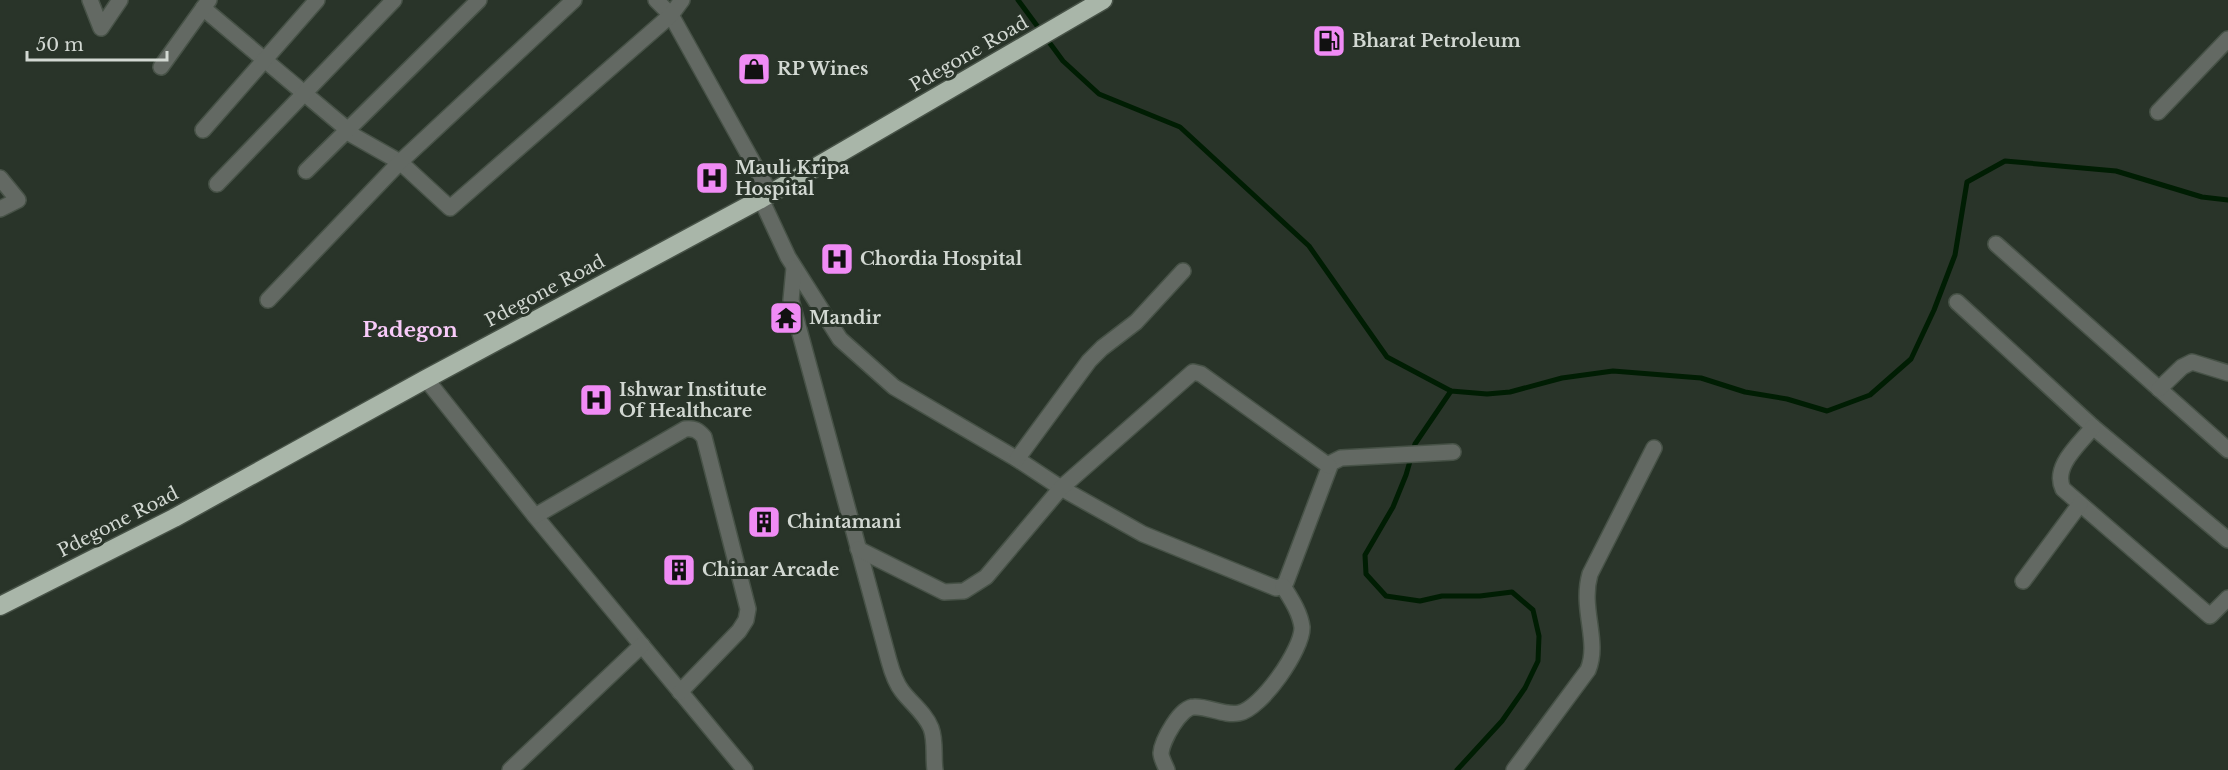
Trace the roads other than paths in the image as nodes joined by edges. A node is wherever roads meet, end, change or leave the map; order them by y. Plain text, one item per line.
1 (90, 0) edge
2 (120, 0) edge
3 (318, 0) edge
4 (394, 0) edge
5 (479, 0) edge
6 (574, 0) edge
7 (656, 0) edge
8 (682, 0) edge
9 (1103, 0) edge
10 (206, 4) edge
11 (671, 15) junction
12 (2228, 39) edge
13 (265, 60) junction
14 (161, 67) dead end
15 (305, 92) junction
16 (2158, 112) dead end
17 (203, 130) dead end
18 (348, 130) junction
19 (400, 162) junction
20 (306, 171) dead end
21 (0, 178) edge
22 (217, 184) dead end
23 (765, 196) junction
24 (0, 209) edge
25 (1996, 244) dead end
26 (795, 268) junction
27 (1183, 271) dead end
28 (268, 300) dead end
29 (1957, 302) dead end
30 (2228, 372) edge
31 (426, 379) junction
32 (2159, 389) junction
33 (2093, 427) junction
34 (1654, 448) dead end
35 (2228, 450) edge
36 (1453, 452) dead end
37 (1017, 459) junction
38 (1329, 466) junction
39 (1061, 488) junction
40 (2080, 504) junction
41 (535, 516) junction
42 (2228, 540) edge
43 (858, 549) junction
44 (2023, 581) dead end
45 (1283, 586) junction
46 (2228, 598) edge
47 (0, 606) edge
48 (642, 645) junction
49 (680, 692) junction
50 (739, 766) edge
51 (510, 770) edge
52 (935, 770) edge
53 (1167, 770) edge
54 (1514, 770) edge

1 - 2 street
3 - 13 street
4 - 15 street
5 - 18 street
6 - 19 street
7 - 11 street
8 - 11 street
9 - 23 highway, Pdegone Road
10 - 13 street
10 - 14 street
11 - 19 street
11 - 23 street
12 - 16 street
13 - 15 street
13 - 17 street
15 - 18 street
15 - 22 street
18 - 19 street
18 - 20 street
19 - 28 street
21 - 24 street
23 - 26 street
23 - 31 highway, Pdegone Road
25 - 32 street
26 - 37 street
26 - 43 street
27 - 37 street
29 - 33 street
30 - 32 street
31 - 41 street
31 - 47 highway, Pdegone Road
32 - 35 street
33 - 40 street
33 - 42 street
34 - 54 street
36 - 38 street
37 - 39 street
38 - 39 street
38 - 45 street
39 - 43 street
39 - 45 street
40 - 44 street
40 - 46 street
41 - 48 street
41 - 49 street
43 - 52 street
45 - 53 street
48 - 49 street
48 - 51 street
49 - 50 street

